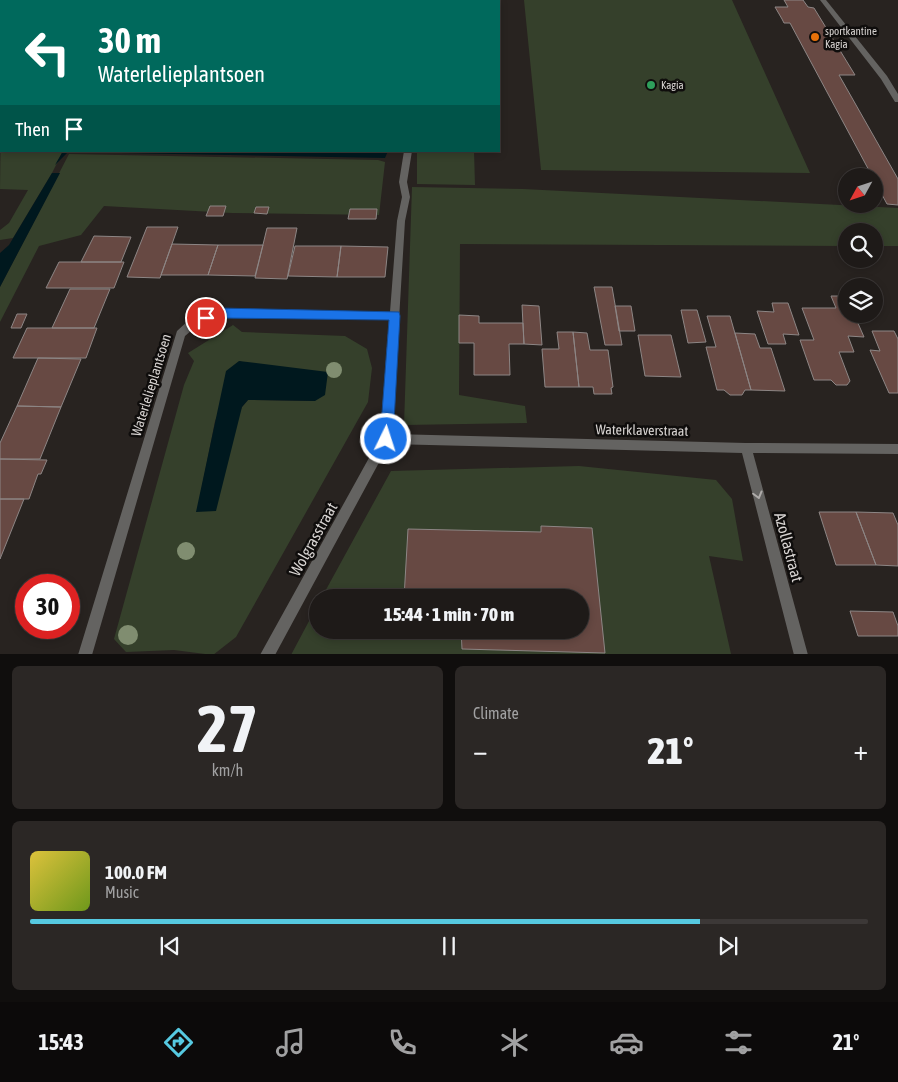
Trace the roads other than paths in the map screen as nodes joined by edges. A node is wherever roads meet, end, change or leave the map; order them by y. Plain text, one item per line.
1 (823, 0) edge
2 (898, 100) edge
3 (408, 152) edge
4 (395, 316) junction
5 (386, 439) junction
6 (746, 448) junction
7 (898, 449) edge
8 (85, 654) edge
9 (267, 654) edge
10 (801, 654) edge

1 - 2 street
3 - 4 street
4 - 5 street
4 - 8 street, Waterlelieplantsoen
5 - 6 street, Waterklaverstraat
5 - 9 street, Wolgrasstraat
6 - 7 street, Waterklaverstraat
6 -> 10 street, Azollastraat

